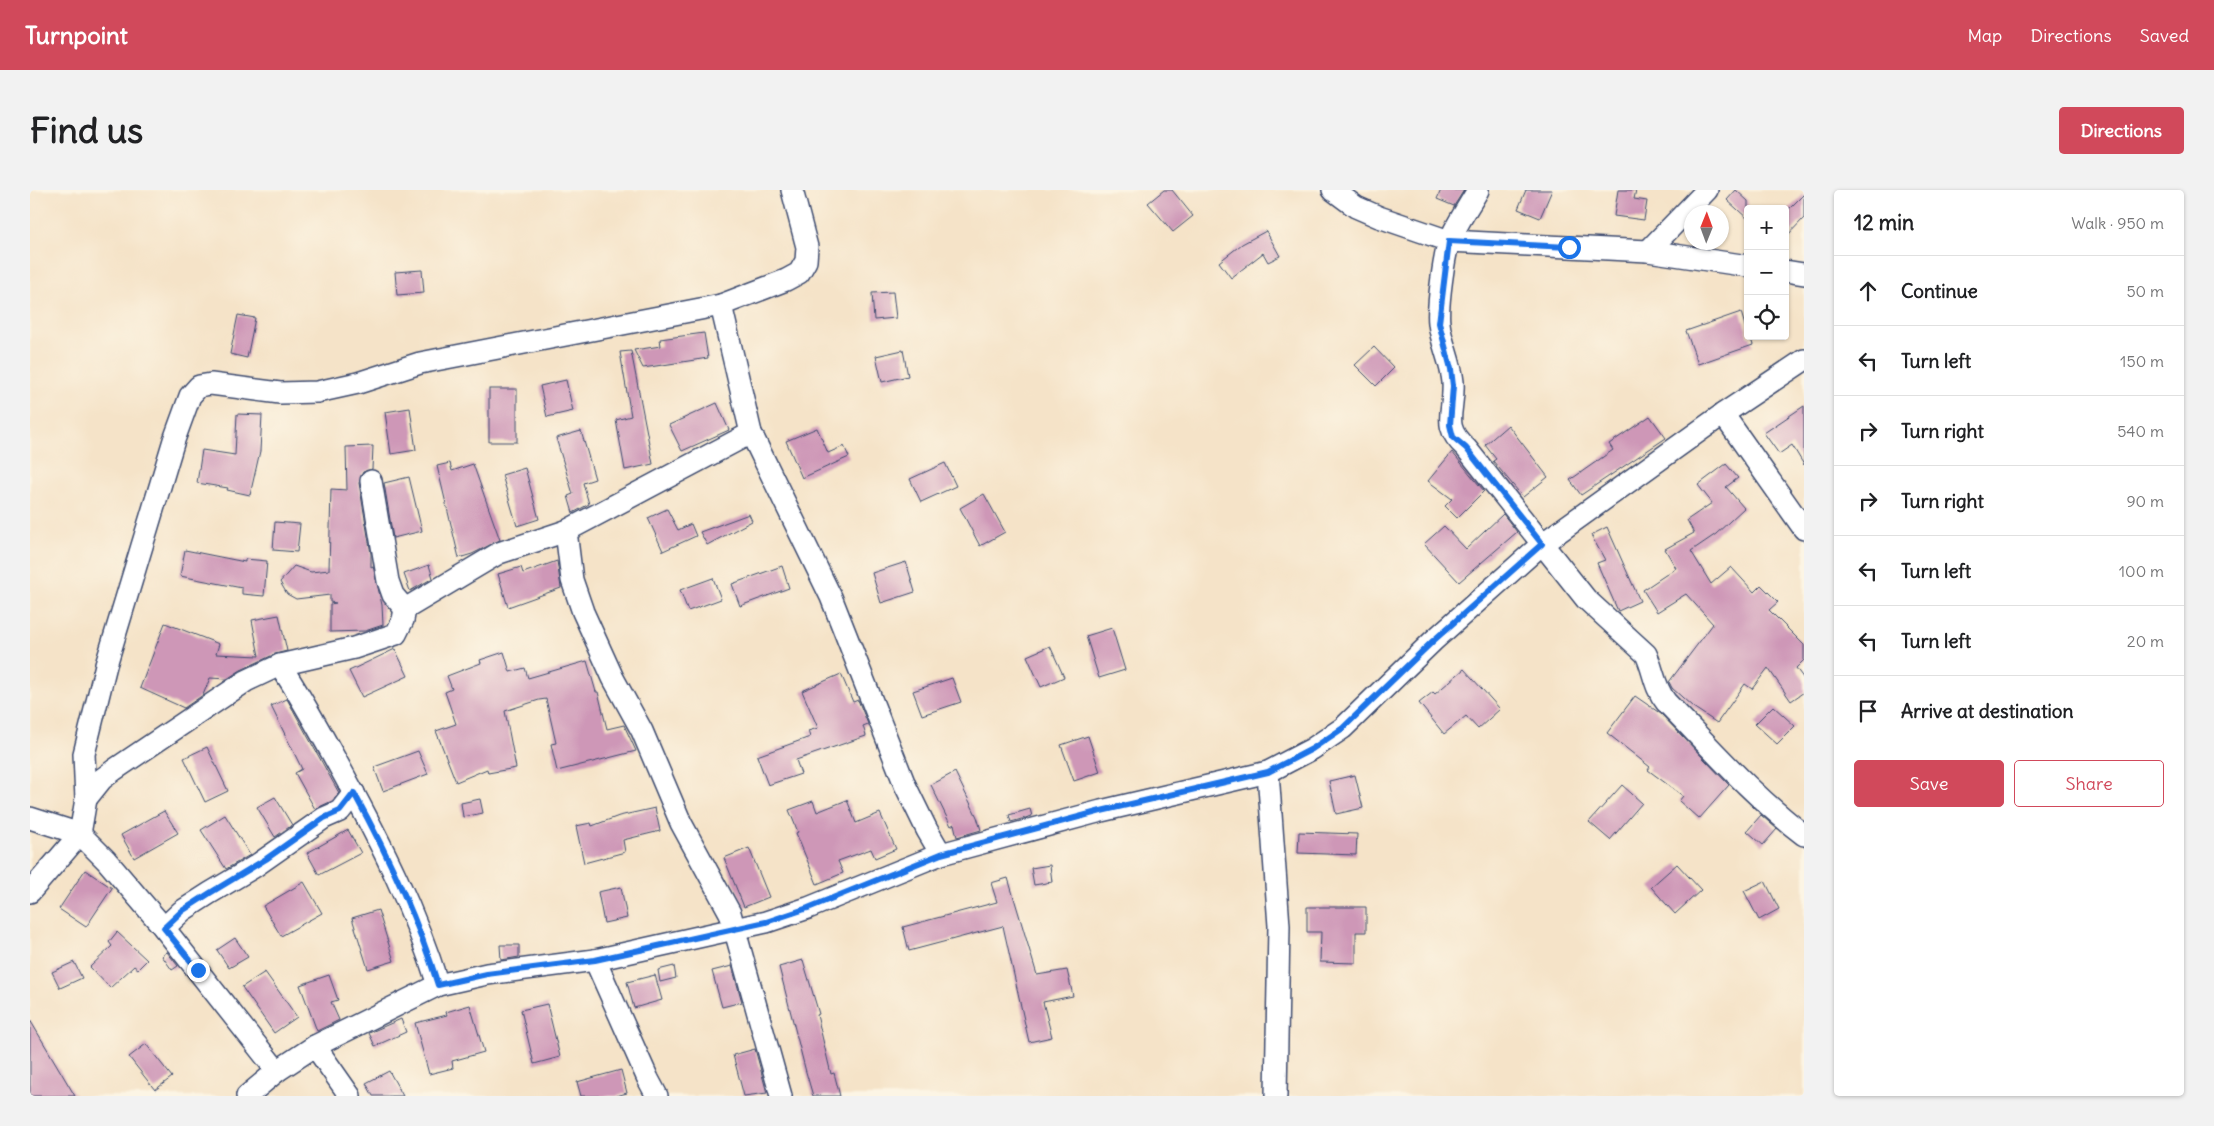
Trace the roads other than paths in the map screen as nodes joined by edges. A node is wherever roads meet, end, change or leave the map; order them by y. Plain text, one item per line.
1 (792, 190) edge
2 (1333, 190) edge
3 (1478, 190) edge
4 (1707, 190) edge
5 (1449, 241) junction
6 (1648, 252) junction
7 (1744, 265) edge
8 (1789, 272) edge
9 (1804, 274) edge
10 (722, 305) junction
11 (1804, 360) edge
12 (1723, 414) junction
13 (751, 432) junction
14 (370, 481) dead end
15 (1804, 529) edge
16 (566, 531) junction
17 (1542, 544) junction
18 (405, 609) junction
19 (280, 665) junction
20 (1268, 772) junction
21 (354, 793) junction
22 (86, 799) junction
23 (30, 818) edge
24 (80, 834) junction
25 (1804, 835) edge
26 (941, 854) junction
27 (30, 892) edge
28 (164, 928) junction
29 (735, 928) junction
30 (595, 960) junction
31 (438, 985) junction
32 (315, 1046) junction
33 (277, 1070) junction
34 (246, 1096) edge
35 (350, 1096) edge
36 (657, 1096) edge
37 (781, 1096) edge
38 (1276, 1096) edge

1 - 10 street
2 - 5 street
3 - 5 street
4 - 6 street
5 - 6 street
5 - 17 street
6 - 7 street
8 - 9 street
10 - 13 street
10 - 22 street
11 - 12 street
12 - 15 street
12 - 17 street
13 - 16 street
13 - 26 street
14 - 18 street
16 - 18 street
16 - 29 street
17 - 20 street
17 - 25 street
18 - 19 street
19 - 21 street
19 - 22 street
20 - 26 street
20 - 38 street
21 - 28 street
21 - 31 street
22 - 24 street
23 - 24 street
24 - 27 street
24 - 28 street
26 - 29 street
28 - 33 street
29 - 30 street
29 - 37 street
30 - 31 street
30 - 36 street
31 - 32 street
32 - 33 street
32 - 35 street
33 - 34 street

